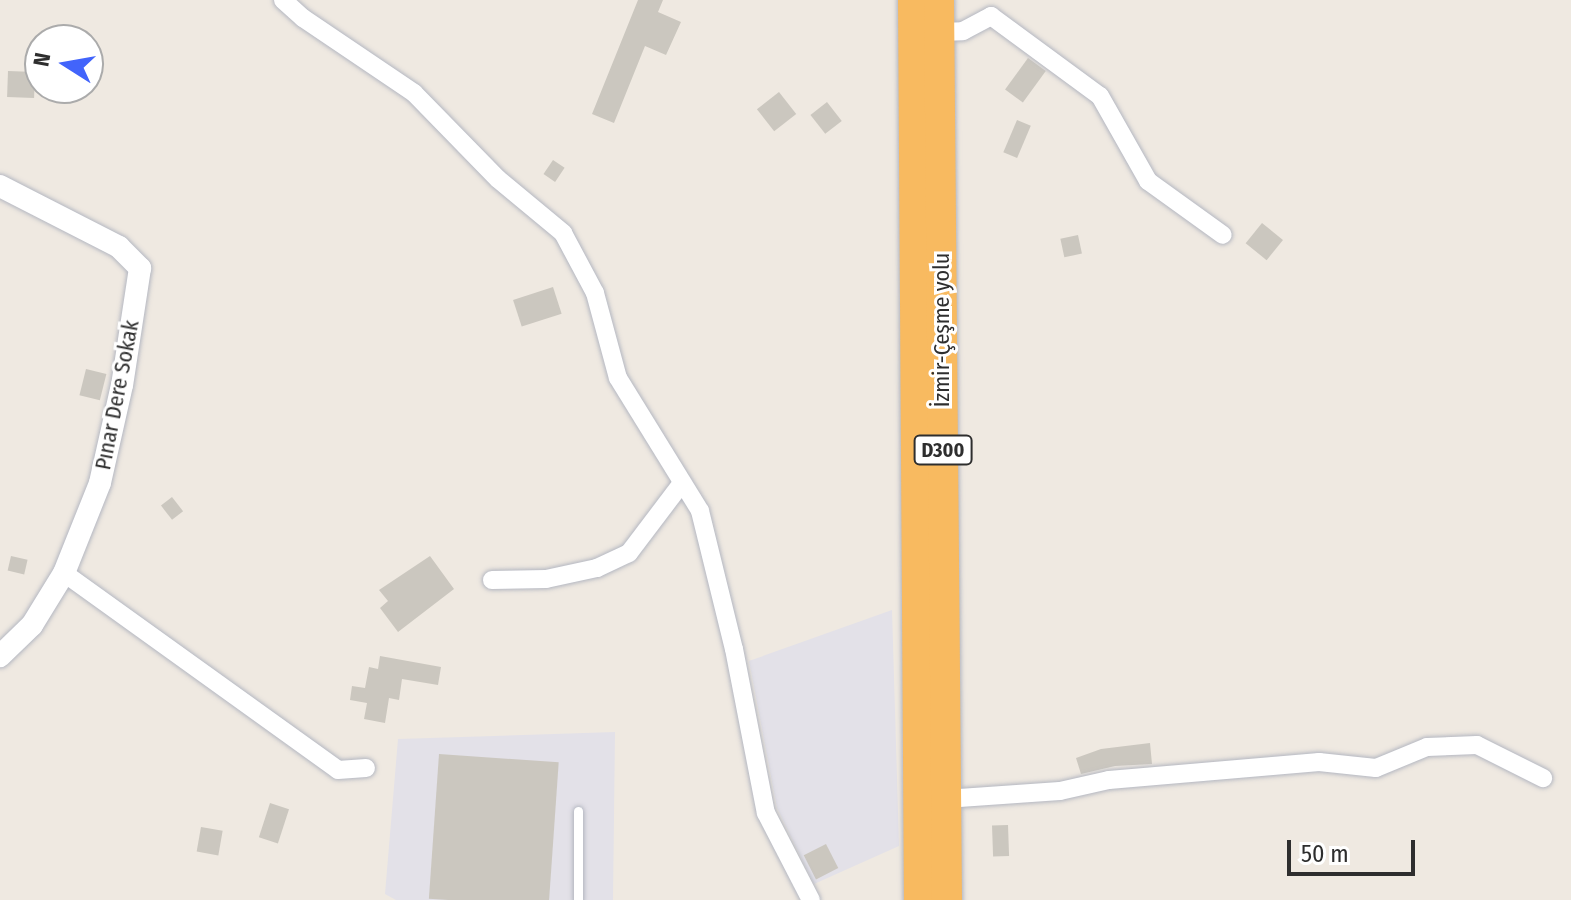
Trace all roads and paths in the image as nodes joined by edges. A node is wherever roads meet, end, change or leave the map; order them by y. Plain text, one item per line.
1 (283, 0) edge
2 (913, 0) edge
3 (939, 0) edge
4 (1002, 0) edge
5 (991, 16) junction
6 (939, 32) junction
7 (0, 186) edge
8 (1223, 235) dead end
9 (682, 483) junction
10 (64, 573) junction
11 (492, 580) dead end
12 (0, 656) edge
13 (366, 768) dead end
14 (1543, 778) dead end
15 (945, 799) junction
16 (578, 811) dead end
17 (578, 900) edge
18 (811, 900) edge
19 (919, 900) edge
20 (947, 900) edge

1 - 9 street
2 - 19 highway, İzmir-Çeşme yolu / D300
3 - 6 highway, İzmir-Çeşme yolu / D300
4 - 5 street
5 - 6 street
5 - 8 street
6 - 15 highway, İzmir-Çeşme yolu / D300
7 - 10 street, Pınar Dere Sokak
9 - 11 street
9 - 18 street
10 - 12 street, Pınar Dere Sokak
10 - 13 street
14 - 15 street
15 - 20 highway, İzmir-Çeşme yolu / D300
16 - 17 lane

